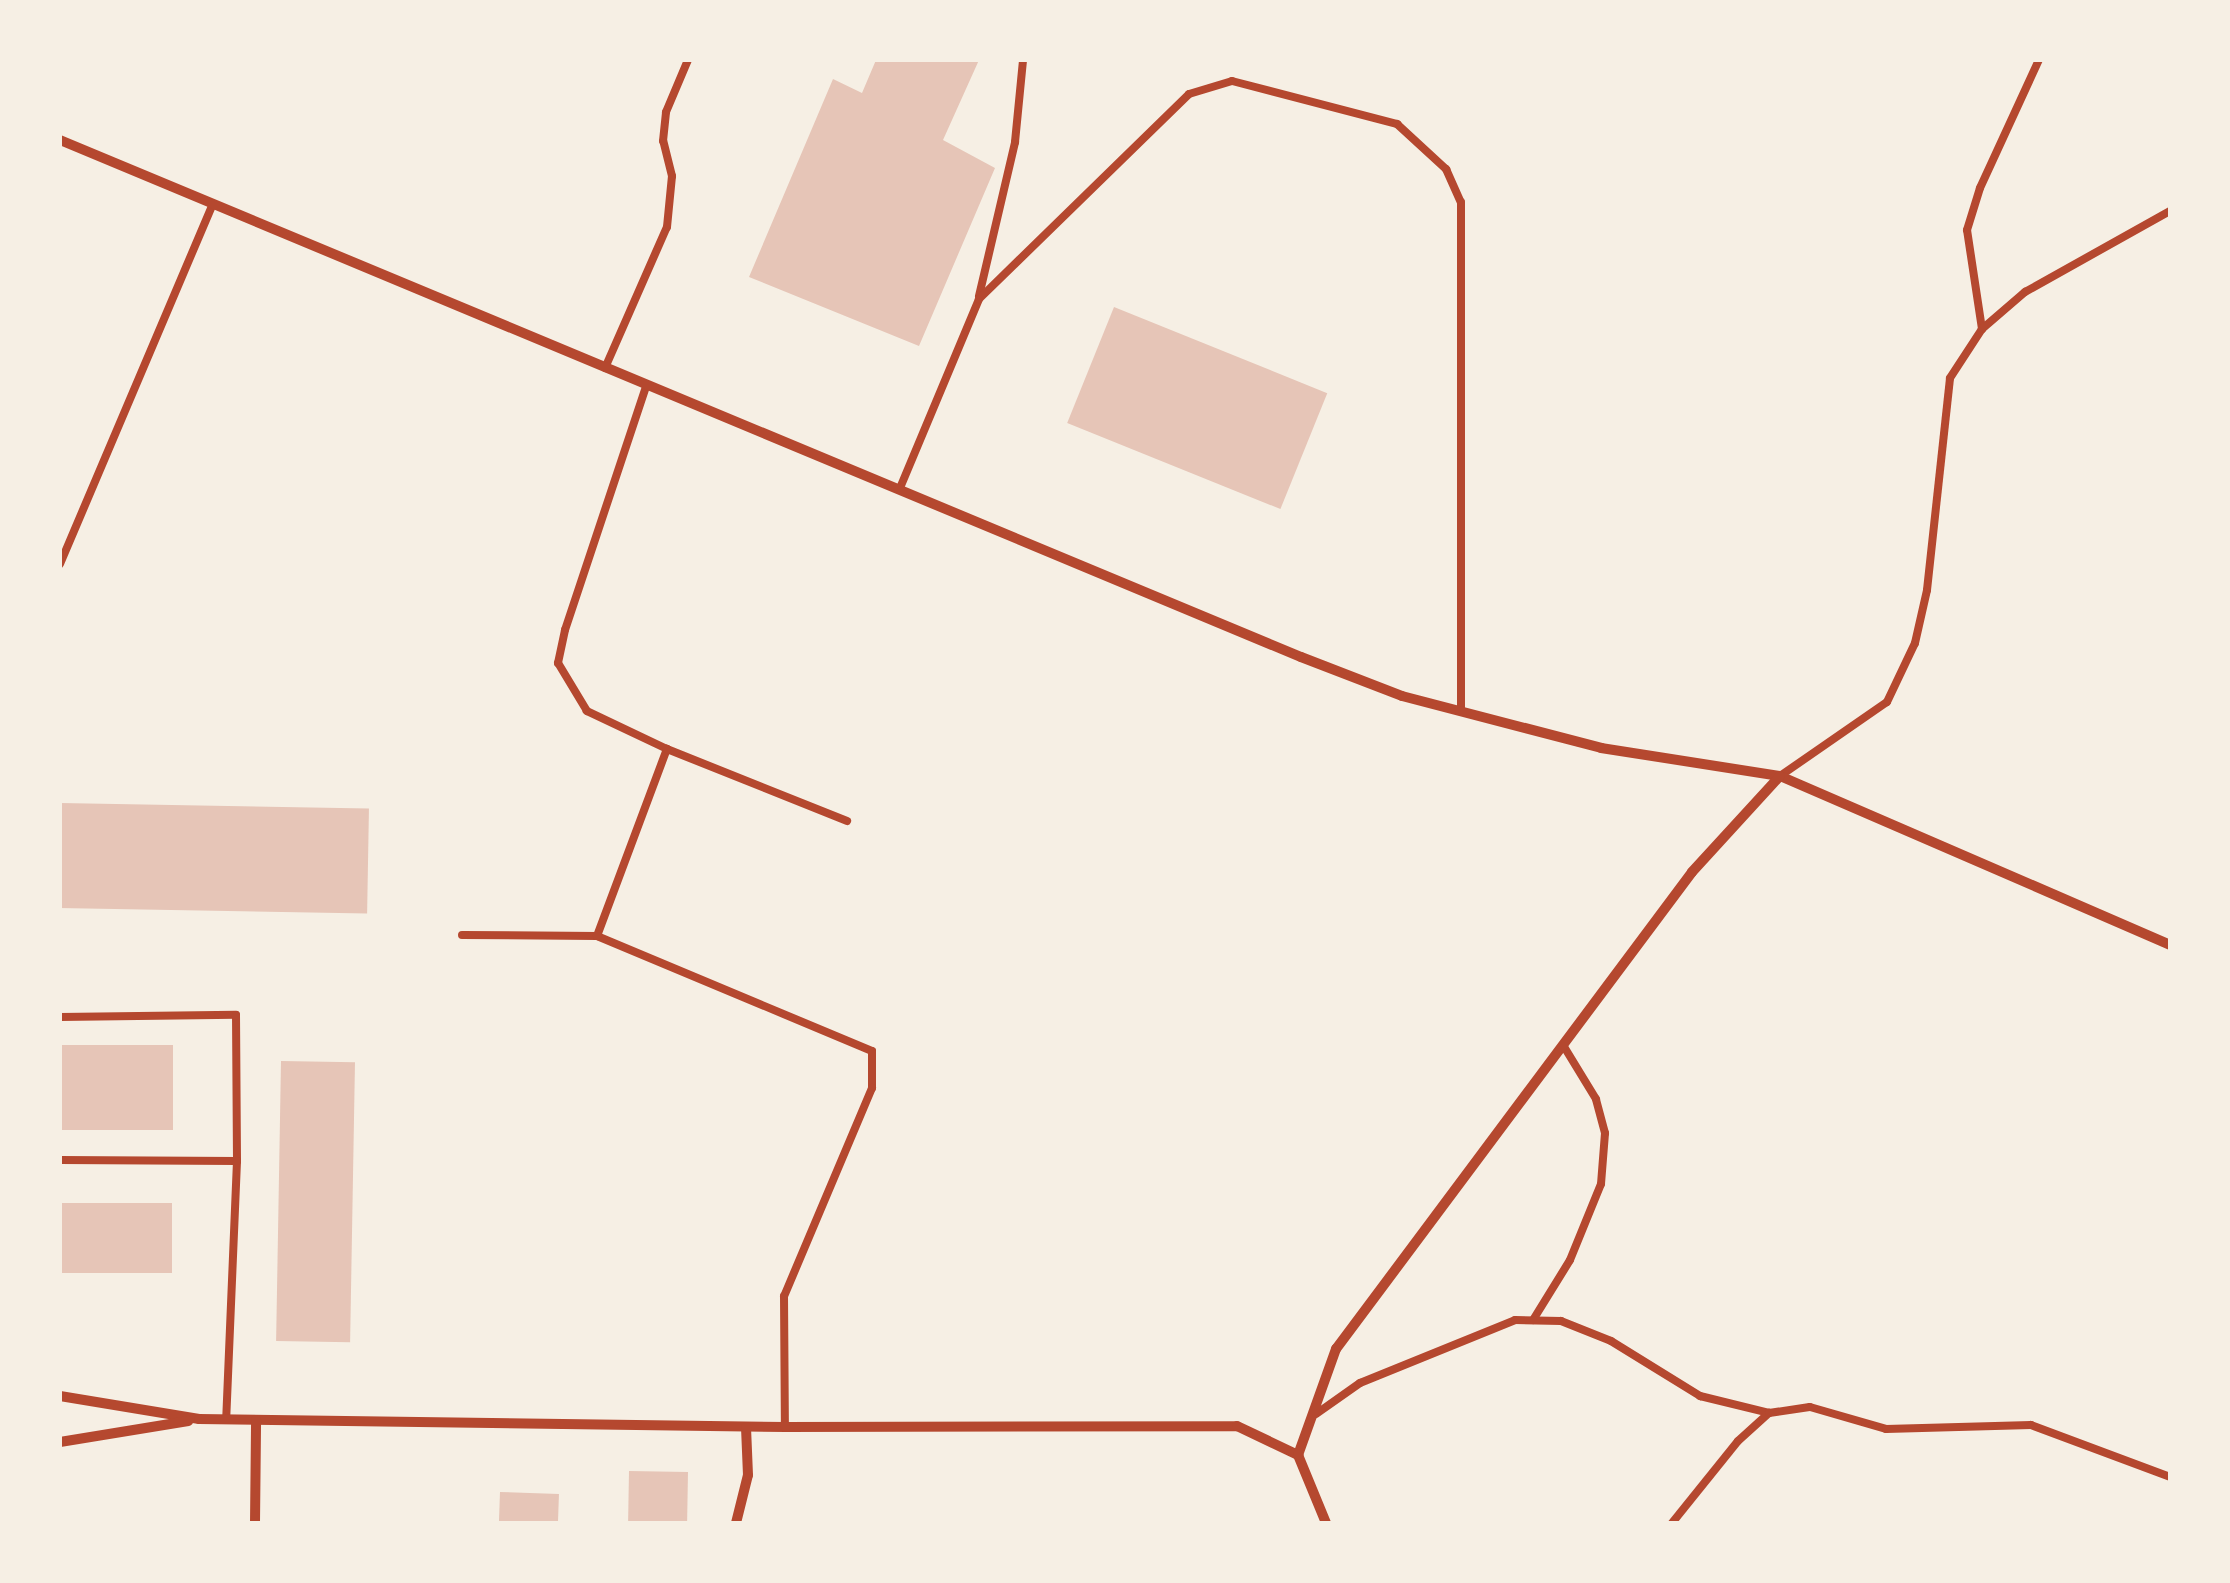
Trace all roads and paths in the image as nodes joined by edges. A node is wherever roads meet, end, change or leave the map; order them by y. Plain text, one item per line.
1 (688, 60) edge
2 (1023, 60) edge
3 (2039, 60) edge
4 (60, 140) edge
5 (213, 204) junction
6 (2170, 211) edge
7 (979, 298) junction
8 (1982, 329) junction
9 (605, 368) junction
10 (646, 386) junction
11 (900, 488) junction
12 (60, 564) edge
13 (1461, 711) junction
14 (667, 748) junction
15 (1780, 776) junction
16 (846, 821) dead end
17 (462, 935) dead end
18 (597, 936) junction
19 (2170, 945) edge
20 (60, 1017) edge
21 (1563, 1045) junction
22 (60, 1160) edge
23 (237, 1161) junction
24 (1533, 1320) junction
25 (60, 1396) edge
26 (1769, 1412) junction
27 (1316, 1414) junction
28 (198, 1419) junction
29 (226, 1420) junction
30 (256, 1420) junction
31 (746, 1427) junction
32 (785, 1427) junction
33 (60, 1442) edge
34 (1298, 1455) junction
35 (2170, 1478) edge
36 (255, 1523) edge
37 (736, 1523) edge
38 (1326, 1523) edge
39 (1672, 1523) edge

1 - 9 lane
2 - 7 lane
3 - 8 lane
4 - 5 street
5 - 9 street
5 - 12 lane
6 - 8 lane
7 - 11 lane
7 - 13 lane
8 - 15 lane
9 - 10 street
10 - 11 street
10 - 14 lane
11 - 13 street
13 - 15 street
14 - 16 lane
14 - 18 lane
15 - 19 street
15 - 21 street
17 - 18 lane
18 - 32 lane
20 - 23 lane
21 - 24 lane
21 - 27 street
22 - 23 lane
23 - 29 lane
24 - 26 lane
24 - 27 lane
25 - 28 street
26 - 35 lane
26 - 39 lane
27 - 34 street
28 - 29 street
28 - 33 street
29 - 30 street
30 - 31 street
30 - 36 street
31 - 32 street
31 - 37 street
32 - 34 street
34 - 38 street

